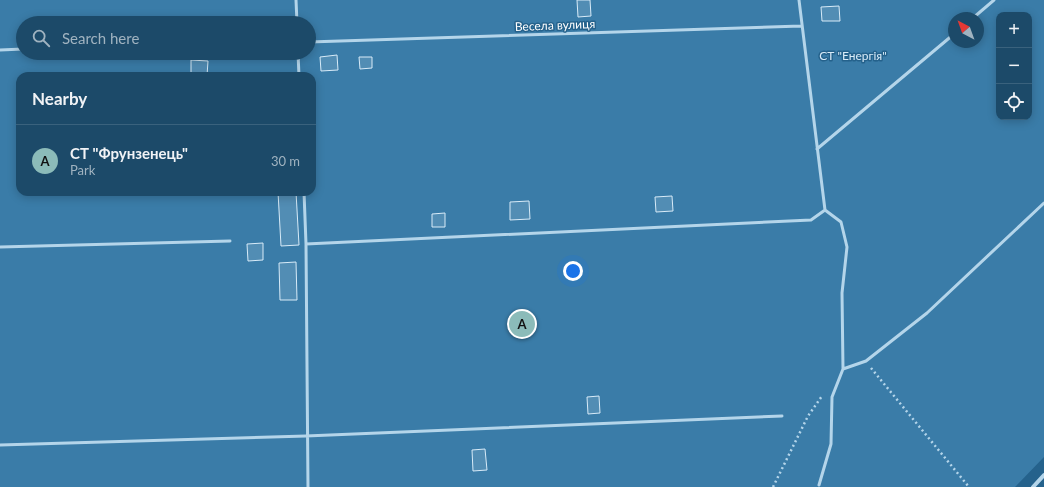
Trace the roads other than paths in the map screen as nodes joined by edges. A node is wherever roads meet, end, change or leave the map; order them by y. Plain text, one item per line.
1 (296, 0) edge
2 (799, 0) edge
3 (994, 0) edge
4 (979, 12) edge
5 (297, 16) edge
6 (802, 26) junction
7 (948, 39) edge
8 (316, 42) edge
9 (16, 49) edge
10 (0, 50) edge
11 (298, 60) edge
12 (299, 72) edge
13 (817, 149) junction
14 (304, 196) edge
15 (1044, 203) edge
16 (826, 210) junction
17 (230, 241) dead end
18 (306, 244) junction
19 (0, 247) edge
20 (843, 369) junction
21 (782, 416) dead end
22 (306, 436) junction
23 (0, 445) edge
24 (1044, 475) edge
25 (819, 484) dead end
26 (308, 487) edge
27 (1033, 487) edge

1 - 5 lane
2 - 6 lane
3 - 4 lane
6 - 8 lane, Весела вулиця
6 - 13 lane
7 - 13 lane
9 - 10 lane
11 - 12 lane
13 - 16 lane
14 - 18 lane
15 - 20 lane
16 - 18 lane
16 - 20 lane
17 - 19 lane
18 - 22 lane
20 - 25 lane
21 - 22 lane
22 - 23 lane
22 - 26 lane
24 - 27 street

